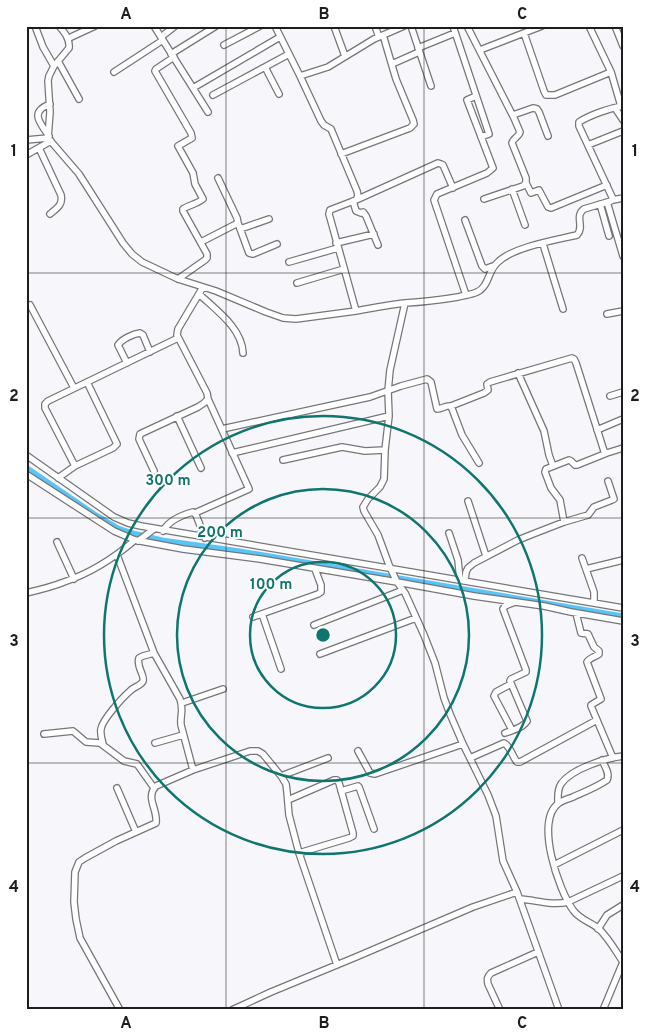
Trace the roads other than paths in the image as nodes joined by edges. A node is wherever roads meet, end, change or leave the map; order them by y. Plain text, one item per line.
1 (35, 26) edge
2 (59, 26) edge
3 (95, 26) edge
4 (154, 26) edge
5 (175, 26) edge
6 (216, 26) edge
7 (260, 26) edge
8 (275, 26) edge
9 (334, 26) edge
10 (375, 26) edge
11 (404, 26) edge
12 (411, 26) edge
13 (467, 26) edge
14 (542, 26) edge
15 (589, 26) edge
16 (615, 26) edge
17 (454, 30) edge
18 (524, 33) junction
19 (381, 36) junction
20 (280, 37) junction
21 (68, 38) junction
22 (162, 38) junction
23 (224, 45) dead end
24 (623, 46) edge
25 (419, 50) junction
26 (480, 50) junction
27 (289, 54) junction
28 (173, 55) junction
29 (346, 56) junction
30 (56, 64) junction
31 (392, 64) junction
32 (265, 67) junction
33 (114, 72) dead end
34 (611, 72) junction
35 (300, 76) junction
36 (431, 86) dead end
37 (193, 88) junction
38 (278, 94) dead end
39 (213, 95) dead end
40 (476, 96) junction
41 (79, 99) dead end
42 (50, 104) junction
43 (620, 107) edge
44 (208, 112) dead end
45 (513, 115) junction
46 (623, 120) edge
47 (623, 131) edge
48 (548, 136) dead end
49 (481, 137) junction
50 (49, 138) junction
51 (26, 140) edge
52 (588, 146) junction
53 (39, 148) junction
54 (341, 154) junction
55 (26, 155) edge
56 (218, 178) dead end
57 (526, 183) junction
58 (607, 185) junction
59 (453, 188) junction
60 (512, 189) junction
61 (623, 198) edge
62 (484, 199) dead end
63 (354, 201) junction
64 (610, 201) junction
65 (600, 204) junction
66 (50, 214) dead end
67 (269, 219) dead end
68 (465, 220) dead end
69 (525, 224) dead end
70 (239, 226) junction
71 (374, 234) junction
72 (609, 236) dead end
73 (201, 242) junction
74 (278, 244) dead end
75 (543, 244) junction
76 (378, 245) dead end
77 (337, 246) junction
78 (623, 256) edge
79 (289, 262) dead end
80 (493, 266) junction
81 (344, 269) junction
82 (178, 279) junction
83 (297, 283) dead end
84 (203, 287) junction
85 (199, 294) junction
86 (466, 295) junction
87 (405, 303) junction
88 (30, 305) dead end
89 (563, 309) dead end
90 (356, 311) junction
91 (623, 311) edge
92 (607, 314) dead end
93 (178, 338) junction
94 (150, 352) junction
95 (242, 353) dead end
96 (127, 363) junction
97 (518, 373) junction
98 (87, 382) junction
99 (74, 388) junction
100 (388, 390) junction
101 (623, 392) edge
102 (610, 396) dead end
103 (208, 399) junction
104 (451, 406) junction
105 (177, 416) junction
106 (389, 416) junction
107 (623, 419) edge
108 (222, 429) junction
109 (597, 430) junction
110 (623, 448) edge
111 (385, 450) junction
112 (232, 453) junction
113 (607, 454) junction
114 (26, 455) edge
115 (284, 460) dead end
116 (479, 463) dead end
117 (75, 466) junction
118 (552, 466) junction
119 (201, 468) dead end
120 (154, 471) dead end
121 (26, 474) edge
122 (58, 478) junction
123 (608, 481) dead end
124 (468, 501) dead end
125 (195, 513) junction
126 (564, 522) junction
127 (153, 530) junction
128 (163, 531) junction
129 (449, 533) dead end
130 (205, 538) junction
131 (138, 540) junction
132 (56, 542) dead end
133 (117, 555) junction
134 (486, 556) junction
135 (582, 558) dead end
136 (623, 560) edge
137 (315, 569) junction
138 (391, 569) junction
139 (586, 569) junction
140 (74, 578) junction
141 (462, 581) junction
142 (397, 582) junction
143 (403, 590) junction
144 (26, 593) edge
145 (515, 602) junction
146 (594, 603) junction
147 (623, 608) edge
148 (576, 613) junction
149 (262, 614) junction
150 (253, 617) dead end
151 (416, 618) junction
152 (623, 621) edge
153 (314, 625) dead end
154 (154, 653) junction
155 (320, 654) dead end
156 (281, 670) dead end
157 (511, 684) junction
158 (223, 689) dead end
159 (182, 703) junction
160 (597, 720) junction
161 (512, 730) junction
162 (506, 733) dead end
163 (44, 734) dead end
164 (183, 735) junction
165 (103, 744) junction
166 (156, 744) dead end
167 (463, 744) junction
168 (358, 751) dead end
169 (623, 756) edge
170 (328, 758) dead end
171 (470, 758) junction
172 (613, 758) junction
173 (602, 760) junction
174 (193, 770) junction
175 (281, 776) junction
176 (117, 788) dead end
177 (154, 788) junction
178 (341, 791) junction
179 (288, 800) junction
180 (558, 803) junction
181 (374, 829) dead end
182 (623, 830) edge
183 (136, 832) junction
184 (299, 853) junction
185 (554, 865) junction
186 (623, 876) edge
187 (517, 892) junction
188 (520, 899) junction
189 (568, 902) junction
190 (623, 905) edge
191 (598, 928) junction
192 (538, 952) junction
193 (623, 962) edge
194 (337, 965) junction
195 (120, 1010) edge
196 (232, 1010) edge
197 (500, 1010) edge
198 (559, 1010) edge
199 (603, 1010) edge

1 - 30 street
2 - 21 street
3 - 21 street
4 - 22 street
5 - 22 street
6 - 28 street
7 - 23 street
8 - 20 street
9 - 29 street
10 - 19 street
11 - 19 street
12 - 25 street
13 - 26 street
14 - 18 street
15 - 34 street
16 - 24 street
17 - 25 street
17 - 40 street
18 - 26 street
18 - 34 street
19 - 29 street
19 - 31 street
20 - 27 street
20 - 37 street
21 - 30 street
22 - 28 street
22 - 33 street
25 - 31 street
25 - 36 street
26 - 45 street
27 - 32 street
27 - 35 street
28 - 37 street
28 - 73 street
29 - 35 street
30 - 41 street
30 - 42 street
31 - 54 street
32 - 38 street
32 - 39 street
34 - 43 street
35 - 54 street
37 - 44 street
40 - 49 street
40 - 49 street
42 - 50 street
42 - 50 street
43 - 46 street
43 - 52 street
45 - 48 street
45 - 57 street
47 - 52 street
49 - 59 street
50 - 51 street
50 - 53 street
50 - 82 street
52 - 58 street
53 - 55 street
53 - 66 street
54 - 63 street
56 - 70 street
57 - 58 street
57 - 60 street
58 - 64 street
59 - 63 street
59 - 86 street
60 - 62 street
60 - 69 street
61 - 64 street
63 - 71 street
63 - 77 street
64 - 65 street
64 - 78 street
65 - 72 street
65 - 75 street
67 - 70 street
68 - 80 street
70 - 73 street
70 - 74 street
71 - 76 street
71 - 77 street
73 - 82 street
75 - 80 street
75 - 89 street
77 - 79 street
77 - 81 street
80 - 86 street
81 - 83 street
81 - 90 street
82 - 84 street
84 - 85 street
84 - 90 street
85 - 93 street
85 - 95 street
86 - 87 street
87 - 90 street
87 - 100 street
88 - 99 street
91 - 92 street
93 - 94 street
93 - 103 street
94 - 96 street
94 - 96 street
96 - 98 street
97 - 104 street
97 - 109 street
97 - 118 street
98 - 99 street
98 - 117 street
99 - 117 street
100 - 104 street
100 - 106 street
100 - 108 street
101 - 102 street
103 - 105 street
103 - 108 street
104 - 116 street
105 - 119 street
105 - 120 street
106 - 111 street
106 - 112 street
107 - 109 street
108 - 112 street
109 - 113 street
110 - 113 street
111 - 115 street
111 - 138 street
112 - 125 street
113 - 118 street
114 - 122 street
117 - 122 street
118 - 126 street
121 - 131 street
122 - 127 street
123 - 126 street
124 - 134 street
125 - 128 street
125 - 130 street
126 - 134 street
127 - 128 street
127 - 131 street
128 - 130 street
129 - 141 street
130 - 138 street
131 - 133 street
131 - 137 street
132 - 140 street
133 - 140 street
133 - 154 street
134 - 141 street
135 - 139 street
136 - 139 street
137 - 142 street
137 - 149 street
138 - 141 street
138 - 142 street
139 - 146 street
140 - 144 street
141 - 146 street
142 - 143 street
142 - 145 street
143 - 151 street
143 - 153 street
145 - 148 street
145 - 157 street
146 - 147 street
148 - 152 street
148 - 160 street
149 - 150 street
149 - 156 street
151 - 155 street
151 - 167 street
154 - 159 street
154 - 165 street
157 - 161 street
157 - 161 street
158 - 159 street
159 - 164 street
160 - 171 street
160 - 172 street
161 - 162 street
163 - 165 street
164 - 166 street
164 - 174 street
165 - 177 street
167 - 168 street
167 - 171 street
169 - 172 street
170 - 175 street
171 - 187 street
172 - 173 street
173 - 180 street
173 - 180 street
174 - 175 street
174 - 177 street
175 - 179 street
176 - 183 street
177 - 183 street
178 - 179 street
178 - 181 street
178 - 184 street
179 - 184 street
180 - 185 street
182 - 185 street
183 - 195 street
184 - 194 street
185 - 189 street
186 - 189 street
187 - 188 street
187 - 194 street
188 - 189 street
188 - 192 street
189 - 191 street
190 - 191 street
191 - 193 street
192 - 197 street
192 - 198 street
193 - 199 street
194 - 196 street

